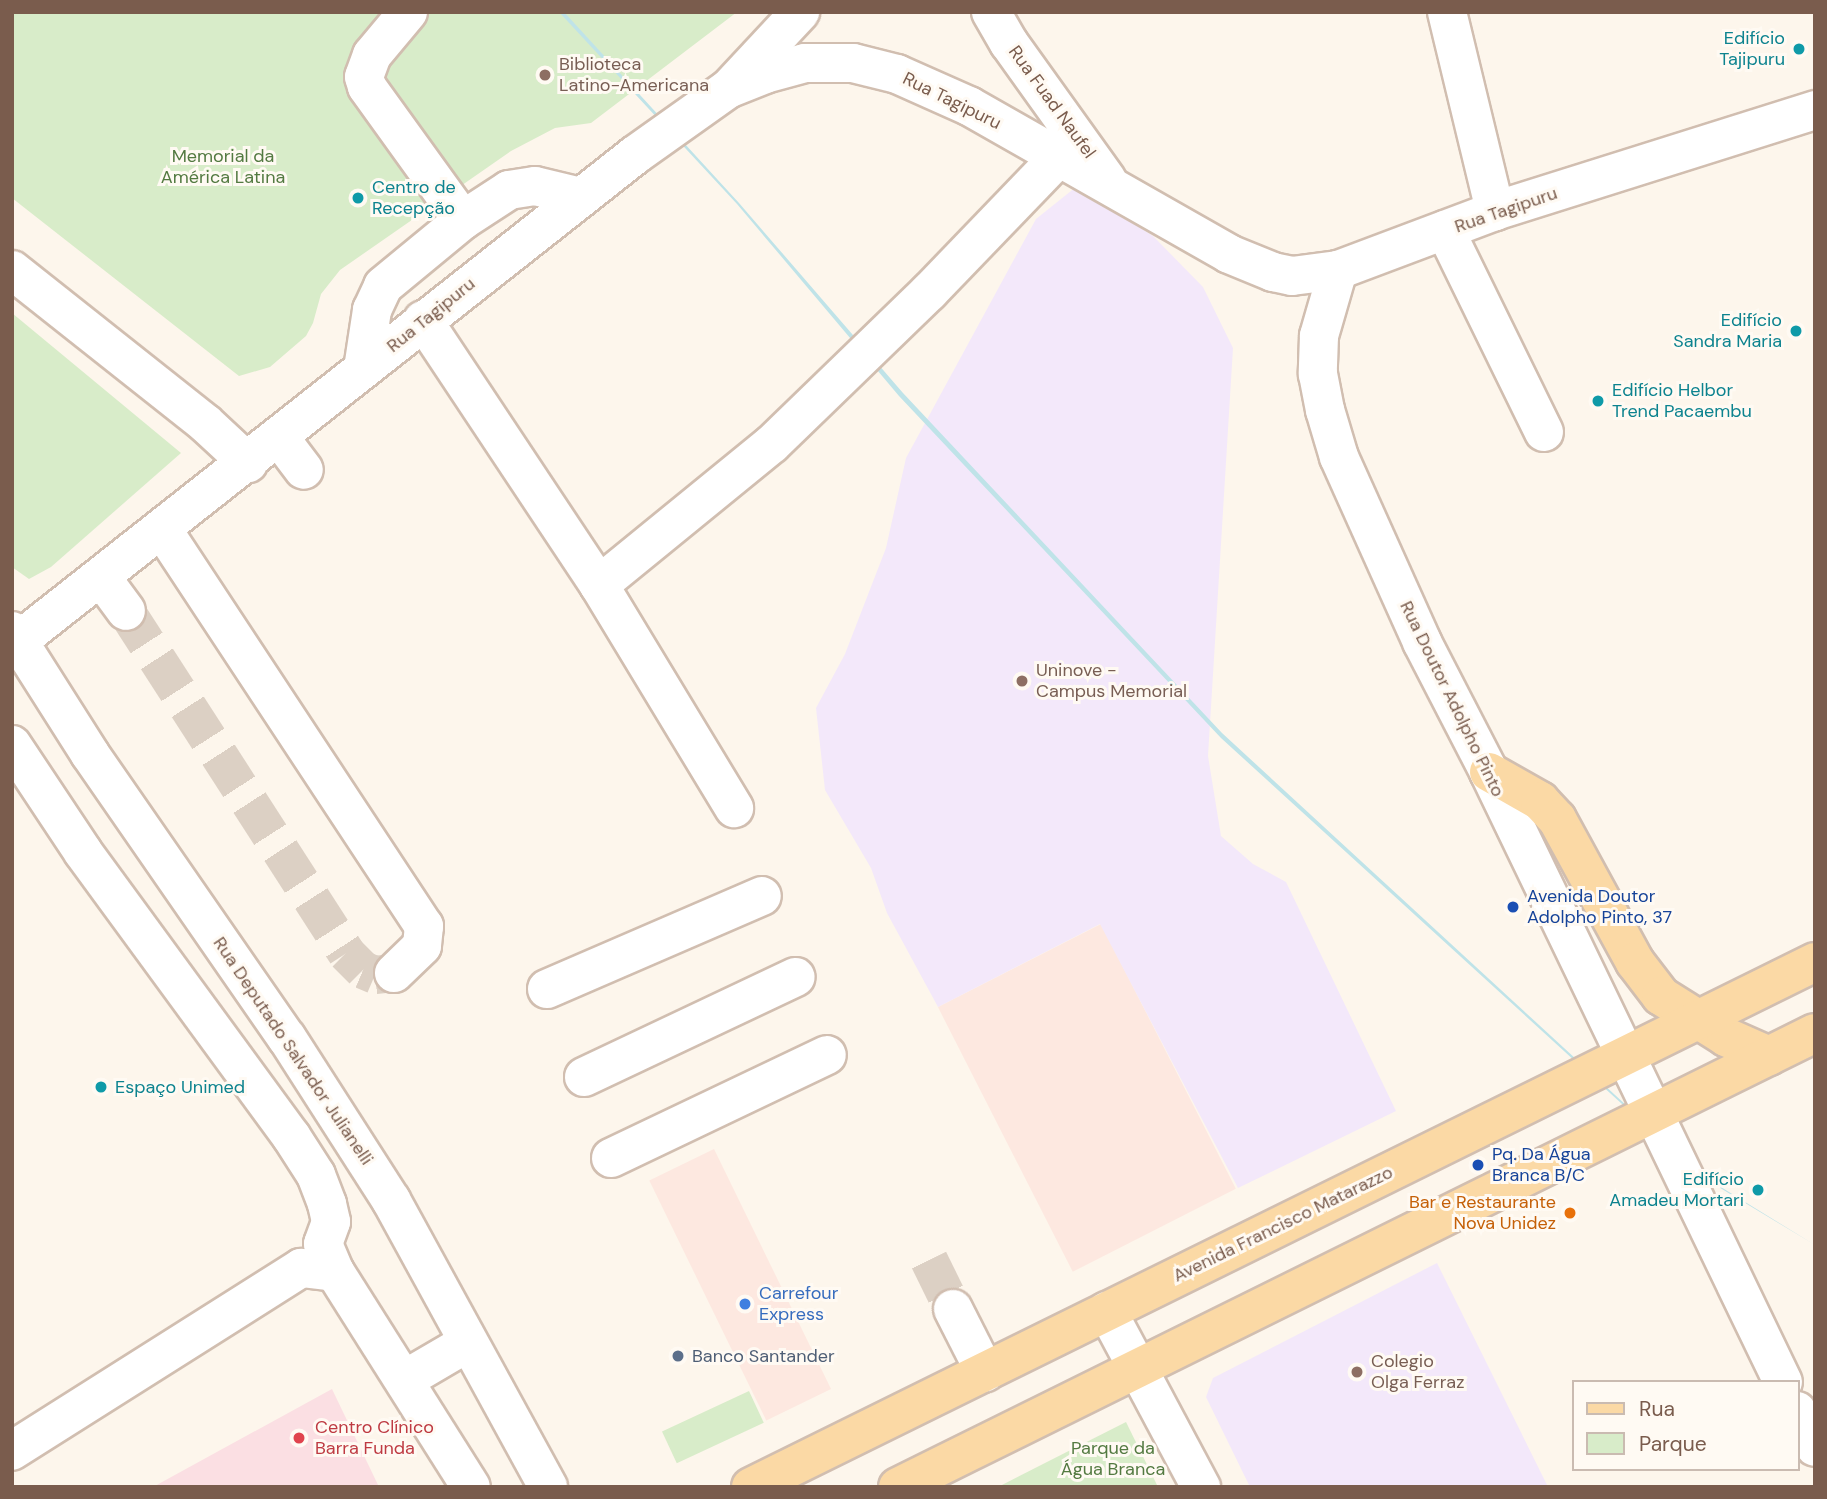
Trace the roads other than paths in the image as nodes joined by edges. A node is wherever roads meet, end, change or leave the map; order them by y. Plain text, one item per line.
1 (408, 12) edge
2 (800, 12) edge
3 (991, 12) edge
4 (1447, 12) edge
5 (728, 89) junction
6 (1815, 110) edge
7 (1058, 158) junction
8 (1115, 190) junction
9 (581, 197) junction
10 (1495, 211) junction
11 (463, 220) junction
12 (1445, 230) junction
13 (12, 270) edge
14 (1338, 270) junction
15 (423, 320) junction
16 (363, 369) junction
17 (1544, 432) dead end
18 (279, 437) junction
19 (247, 463) junction
20 (304, 470) dead end
21 (162, 529) junction
22 (101, 577) junction
23 (599, 585) junction
24 (127, 611) tunnel mouth
25 (15, 639) edge
26 (12, 745) edge
27 (1489, 772) junction
28 (734, 808) dead end
29 (762, 896) dead end
30 (1815, 962) edge
31 (394, 973) dead end
32 (796, 977) dead end
33 (547, 989) dead end
34 (1697, 1020) junction
35 (1815, 1033) edge
36 (827, 1055) dead end
37 (1624, 1056) junction
38 (1769, 1056) junction
39 (584, 1076) dead end
40 (1653, 1113) junction
41 (611, 1158) dead end
42 (335, 1272) junction
43 (953, 1309) tunnel mouth
44 (1107, 1311) junction
45 (467, 1343) junction
46 (1138, 1368) junction
47 (985, 1372) junction
48 (404, 1380) junction
49 (1782, 1380) edge
50 (1799, 1415) edge
51 (1815, 1447) edge
52 (12, 1451) edge
53 (471, 1487) edge
54 (548, 1487) edge
55 (751, 1487) edge
56 (898, 1487) edge
57 (1201, 1487) edge

1 - 11 street
2 - 5 street
3 - 8 street, Rua Fuad Naufel
4 - 10 street
5 - 7 street, Rua Tagipuru
5 - 9 street, Rua Tagipuru
6 - 10 street, Rua Tagipuru
7 - 8 street, Rua Tagipuru
7 - 23 street
8 - 14 street, Rua Tagipuru
9 - 11 street
9 - 15 street, Rua Tagipuru
10 - 12 street, Rua Tagipuru
11 - 16 street
12 - 14 street, Rua Tagipuru
12 - 17 street
13 - 19 street
14 - 27 street, Rua Doutor Adolpho Pinto
15 - 16 street, Rua Tagipuru
15 - 23 street
16 - 18 street, Rua Tagipuru
18 - 19 street, Rua Tagipuru
18 - 20 street
19 - 21 street, Rua Tagipuru
21 - 22 street, Rua Tagipuru
21 - 31 street
22 - 24 street
22 - 25 street, Rua Tagipuru
23 - 28 street
25 - 45 street, Rua Deputado Salvador Julianelli
26 - 42 street
27 - 34 main road
27 - 37 street, Rua Doutor Adolpho Pinto
29 - 33 street
30 - 34 main road, Avenida Francisco Matarazzo
32 - 39 street
34 - 37 main road, Avenida Francisco Matarazzo
34 - 38 main road
35 - 38 main road
36 - 41 street
37 - 40 street, Rua Doutor Adolpho Pinto
37 - 44 main road, Avenida Francisco Matarazzo
38 - 40 main road
40 - 46 main road
40 - 49 street, Rua Doutor Adolpho Pinto
42 - 48 street
42 - 52 street
43 - 47 street
44 - 46 street
44 - 47 main road, Avenida Francisco Matarazzo
45 - 48 street
45 - 54 street, Rua Deputado Salvador Julianelli
46 - 56 main road
46 - 57 street
47 - 55 main road, Avenida Francisco Matarazzo
48 - 53 street
50 - 51 street

